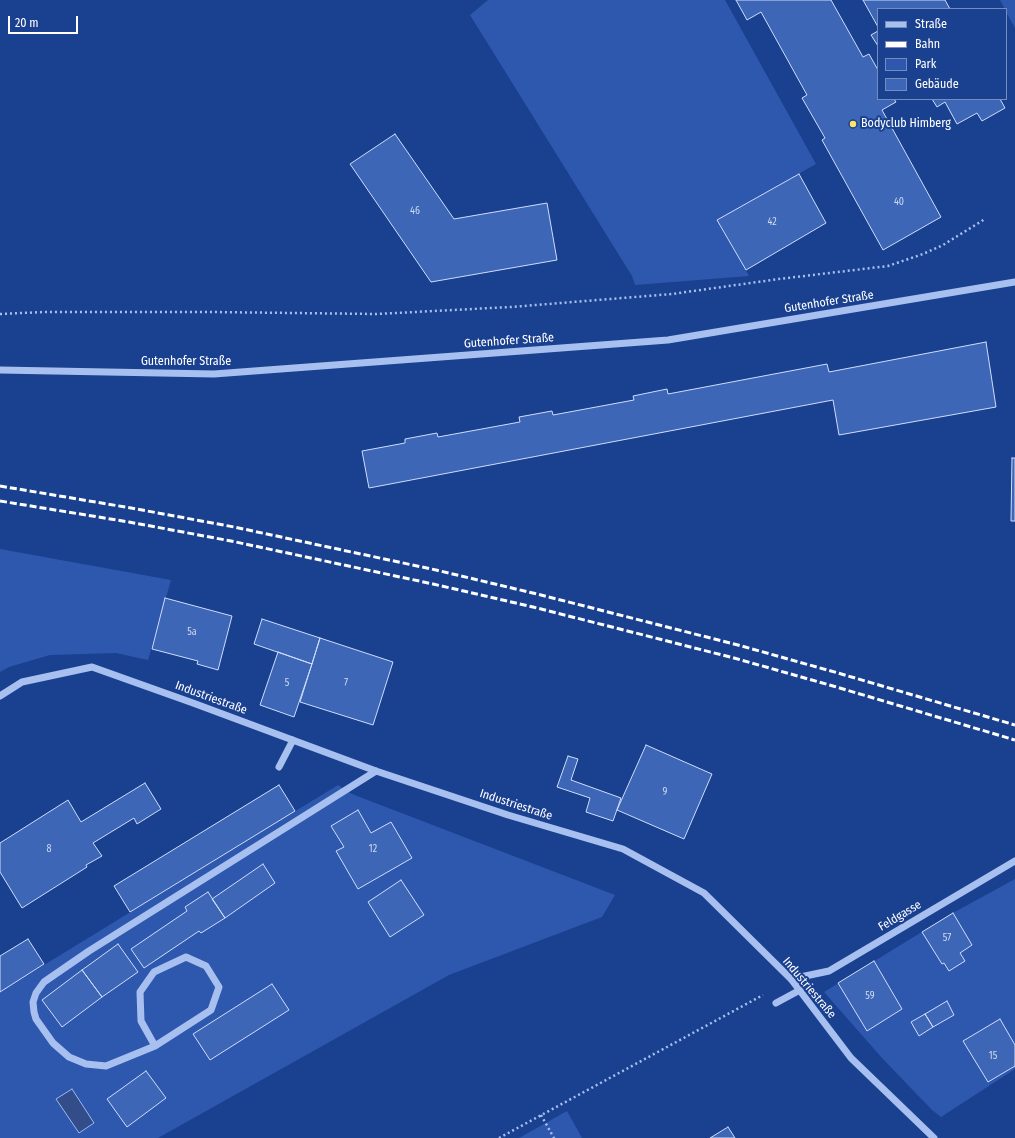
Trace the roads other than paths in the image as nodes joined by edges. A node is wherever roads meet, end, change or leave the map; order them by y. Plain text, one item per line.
1 (1015, 282) edge
2 (0, 370) edge
3 (0, 696) edge
4 (293, 740) junction
5 (279, 767) dead end
6 (376, 771) junction
7 (1015, 861) edge
8 (791, 979) junction
9 (800, 990) junction
10 (776, 1003) dead end
11 (155, 1046) junction
12 (934, 1138) edge

1 - 2 street, Gutenhofer Straße
3 - 4 street, Industriestraße
4 - 5 street
4 - 6 street, Industriestraße
6 - 8 street, Industriestraße
6 - 11 street
7 - 8 street, Feldgasse
8 - 9 street, Industriestraße
9 - 10 street
9 - 12 street, Industriestraße
11 - 11 street

